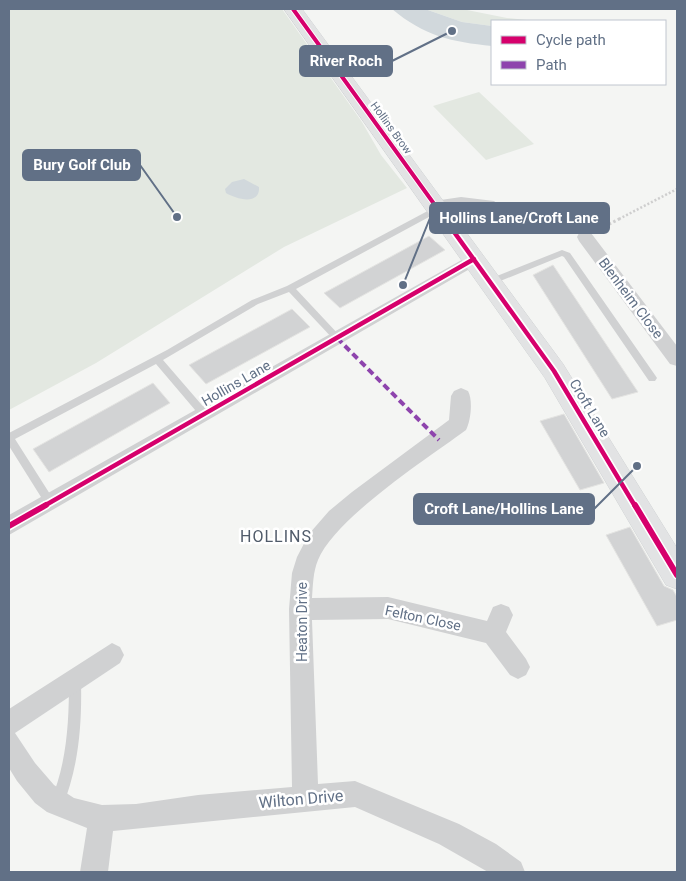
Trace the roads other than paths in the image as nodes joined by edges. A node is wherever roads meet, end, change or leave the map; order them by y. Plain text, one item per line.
1 (293, 9) edge
2 (494, 204) dead end
3 (435, 206) junction
4 (585, 236) road end
5 (474, 259) junction
6 (490, 282) junction
7 (290, 288) junction
8 (337, 338) junction
9 (156, 359) junction
10 (677, 359) edge
11 (652, 378) dead end
12 (461, 396) dead end
13 (204, 414) junction
14 (9, 438) edge
15 (50, 502) junction
16 (9, 526) edge
17 (677, 575) edge
18 (300, 609) junction
19 (112, 655) dead end
20 (518, 667) dead end
21 (75, 679) junction
22 (9, 723) edge
23 (9, 743) edge
24 (305, 799) junction
25 (56, 804) junction
26 (102, 818) junction
27 (94, 872) edge
28 (511, 872) edge

1 - 3 street, Hollins Brow
2 - 3 lane
3 - 5 street, Hollins Brow
3 - 7 lane
4 - 10 street, Blenheim Close
5 - 6 street, Croft Lane
5 - 8 street, Hollins Lane
6 - 11 lane
6 - 17 street, Croft Lane
7 - 8 lane
7 - 9 lane
8 - 13 street, Hollins Lane
9 - 13 lane
9 - 14 lane
12 - 18 street, Heaton Drive
13 - 15 street, Hollins Lane
14 - 15 lane
15 - 16 street, Hollins Lane
18 - 20 street, Felton Close
18 - 24 street, Heaton Drive
19 - 21 street
21 - 22 street
21 - 25 lane
23 - 25 street
24 - 26 street, Wilton Drive
24 - 28 street, Wilton Drive
25 - 26 street, Wilton Drive
26 - 27 street

